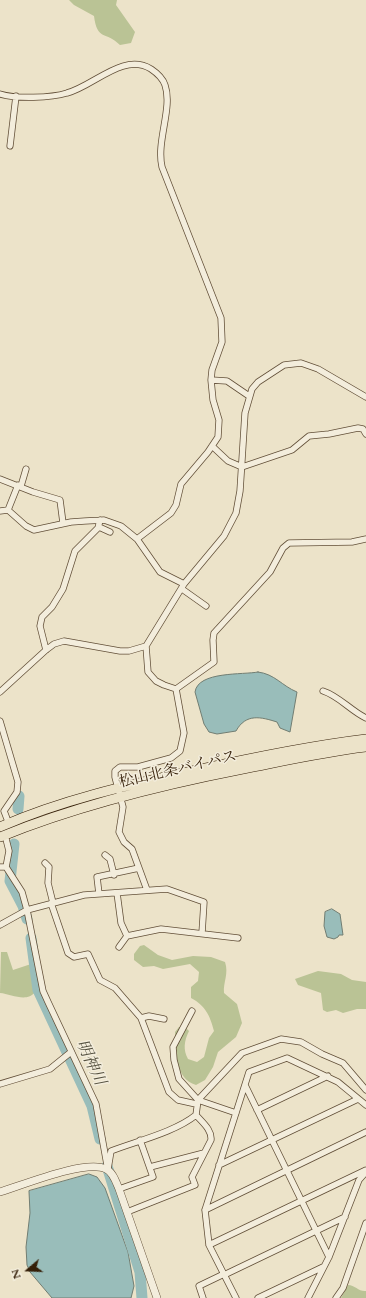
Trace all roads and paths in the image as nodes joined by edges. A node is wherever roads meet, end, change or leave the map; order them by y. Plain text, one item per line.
1 (0, 94) edge
2 (16, 96) junction
3 (10, 146) dead end
4 (211, 380) junction
5 (249, 396) junction
6 (366, 397) edge
7 (366, 434) edge
8 (212, 446) junction
9 (242, 466) junction
10 (26, 470) dead end
11 (0, 479) edge
12 (19, 486) junction
13 (8, 510) junction
14 (0, 511) edge
15 (100, 520) junction
16 (63, 523) junction
17 (99, 527) junction
18 (110, 532) dead end
19 (137, 539) junction
20 (366, 539) edge
21 (183, 586) junction
22 (206, 606) dead end
23 (146, 646) junction
24 (46, 650) junction
25 (176, 689) junction
26 (323, 690) dead end
27 (0, 692) edge
28 (366, 718) edge
29 (0, 721) edge
30 (366, 739) edge
31 (366, 747) edge
32 (117, 788) junction
33 (120, 798) junction
34 (9, 824) junction
35 (2, 833) edge
36 (105, 855) dead end
37 (45, 863) dead end
38 (139, 868) junction
39 (5, 869) edge
40 (114, 875) junction
41 (147, 890) junction
42 (117, 893) junction
43 (99, 894) junction
44 (52, 903) junction
45 (27, 910) junction
46 (0, 925) edge
47 (202, 933) junction
48 (127, 936) junction
49 (238, 938) dead end
50 (119, 947) dead end
51 (192, 1011) dead end
52 (141, 1018) junction
53 (164, 1019) dead end
54 (71, 1052) junction
55 (328, 1076) junction
56 (0, 1084) edge
57 (245, 1085) junction
58 (366, 1090) edge
59 (358, 1098) junction
60 (197, 1102) junction
61 (366, 1105) edge
62 (257, 1110) junction
63 (236, 1113) junction
64 (196, 1115) junction
65 (366, 1132) edge
66 (140, 1140) junction
67 (272, 1141) junction
68 (204, 1153) junction
69 (219, 1165) junction
70 (150, 1167) junction
71 (108, 1169) junction
72 (286, 1171) junction
73 (366, 1171) edge
74 (119, 1189) junction
75 (0, 1192) edge
76 (300, 1201) junction
77 (205, 1210) junction
78 (127, 1212) junction
79 (345, 1217) junction
80 (366, 1223) edge
81 (315, 1231) junction
82 (209, 1245) junction
83 (329, 1257) junction
84 (323, 1267) junction
85 (224, 1274) junction
86 (157, 1298) edge
87 (203, 1298) edge
88 (236, 1298) edge
89 (258, 1298) edge
90 (308, 1298) edge
91 (336, 1298) edge

1 - 2 street
2 - 3 street
2 - 4 street
4 - 5 street
4 - 8 street
5 - 6 street
5 - 9 street
7 - 9 street
8 - 9 street
8 - 19 street
9 - 21 street
10 - 12 street
11 - 12 street
12 - 13 street
12 - 16 street
13 - 14 street
13 - 16 street
15 - 16 street
15 - 17 street
15 - 19 street
17 - 18 street
17 - 24 street
19 - 21 street
20 - 25 street
21 - 22 street
21 - 23 street
23 - 24 street
23 - 25 street
24 - 27 street
25 - 32 street
26 - 28 street
29 - 34 street
30 - 32 highway, 松山北条バイパス
31 - 33 highway, 松山北条バイパス
32 - 33 street
32 - 34 highway, 松山北条バイパス
33 - 35 highway, 松山北条バイパス
33 - 38 street
34 - 35 highway, 松山北条バイパス
35 - 39 street
36 - 40 street
37 - 44 street
38 - 40 street
38 - 41 street
39 - 45 street
40 - 43 street
41 - 42 street
41 - 47 street
42 - 43 street
42 - 48 street
43 - 44 street
44 - 45 street
44 - 52 street
45 - 46 street
45 - 54 street
47 - 48 street
47 - 49 street
48 - 50 street
51 - 60 street
52 - 53 street
52 - 60 street
54 - 56 street
54 - 71 street
55 - 57 street
55 - 59 street
55 - 62 street
57 - 62 street
57 - 63 street
58 - 60 street
59 - 61 street
59 - 67 street
60 - 63 street
60 - 64 street
62 - 67 street
63 - 69 street
64 - 66 street
64 - 68 street
65 - 72 street
66 - 70 street
66 - 71 street
67 - 69 street
67 - 72 street
68 - 70 street
68 - 78 street
69 - 77 street
70 - 74 street
71 - 74 street
71 - 75 street
72 - 76 street
72 - 77 street
73 - 76 street
73 - 79 street
74 - 78 street
76 - 81 street
76 - 82 street
77 - 82 street
78 - 86 street
79 - 81 street
79 - 83 street
80 - 91 street
81 - 83 street
81 - 85 street
82 - 85 street
83 - 84 street
84 - 89 street
84 - 90 street
85 - 87 street
85 - 88 street

